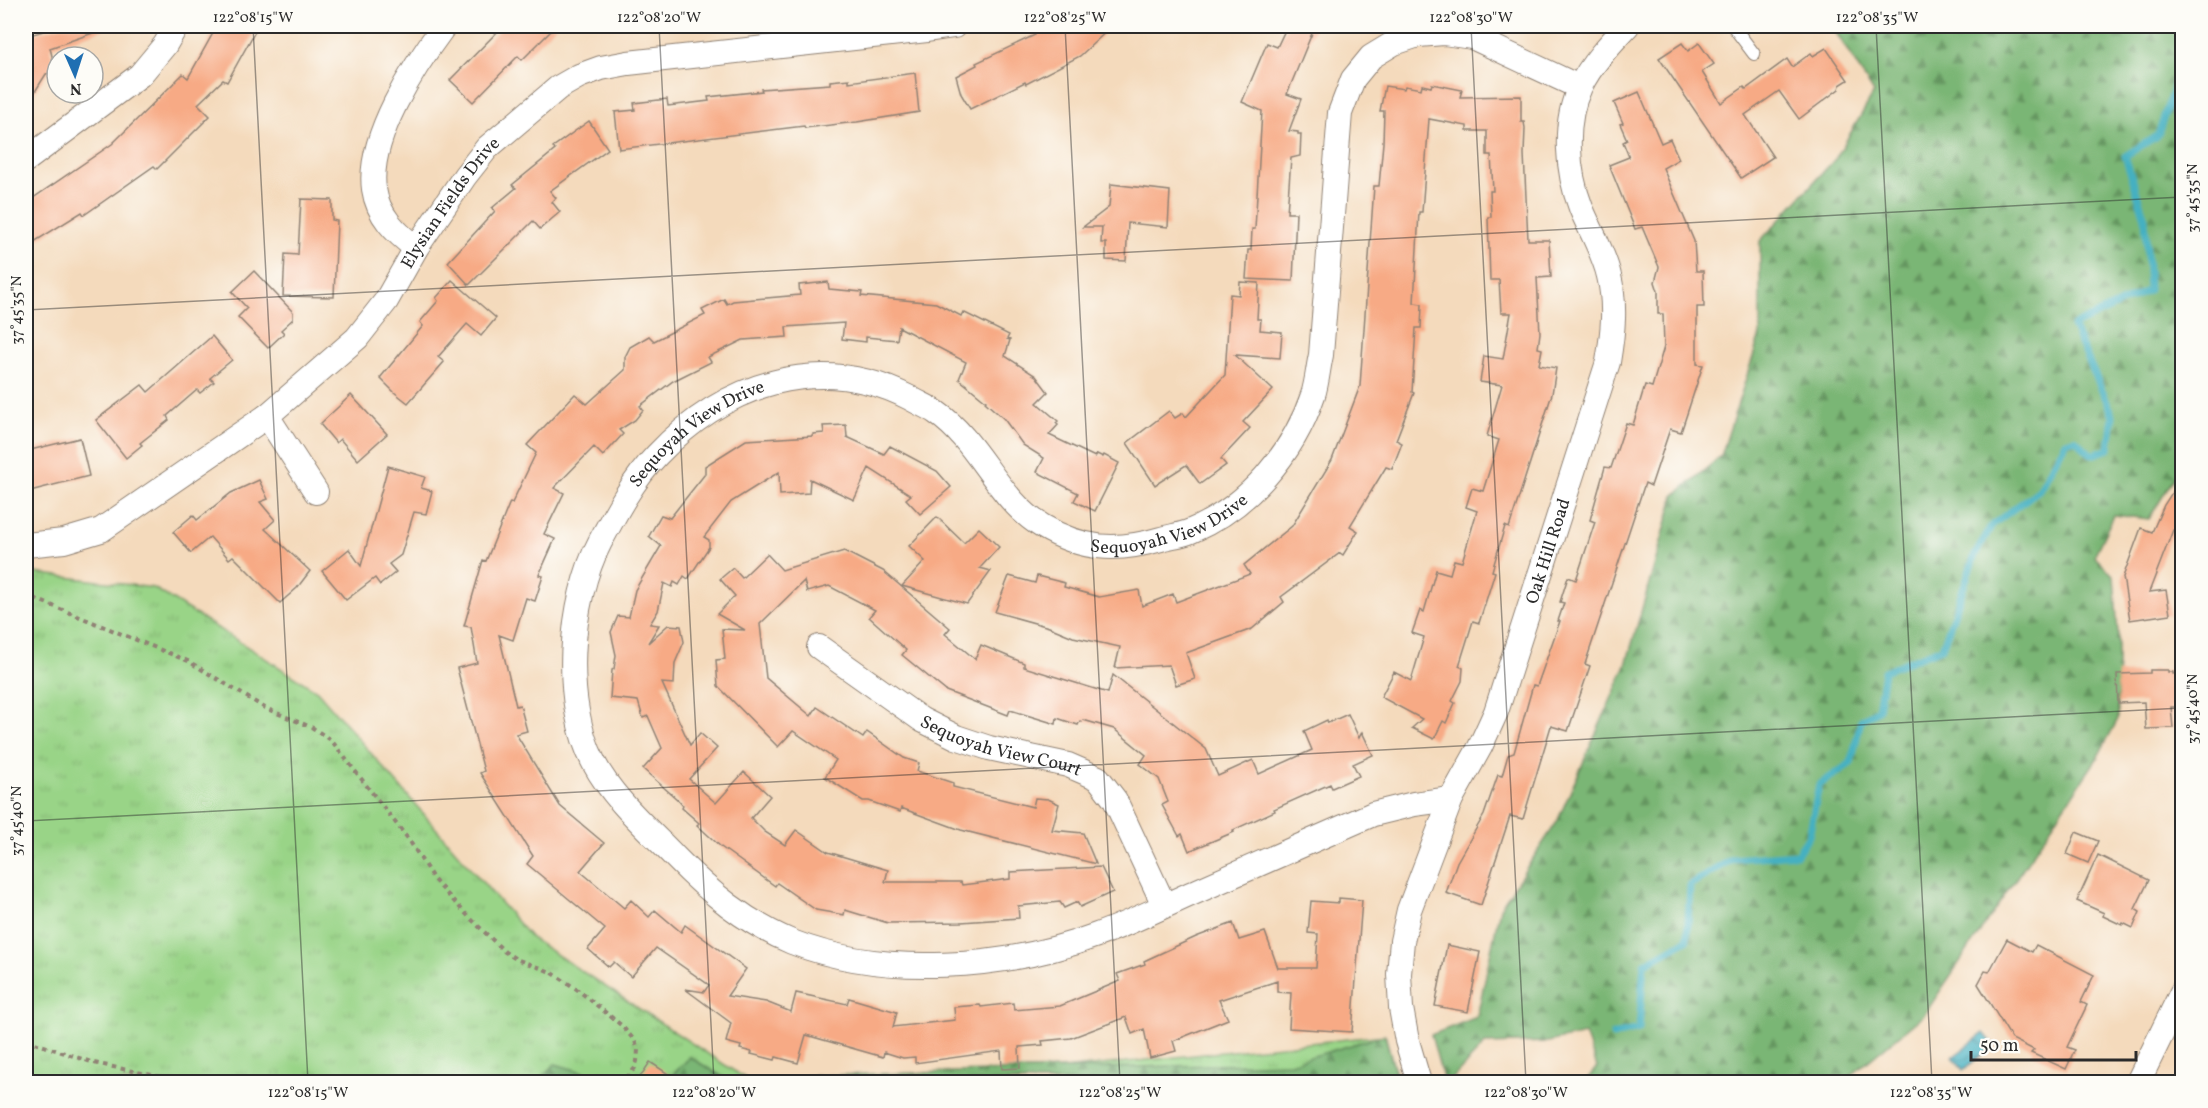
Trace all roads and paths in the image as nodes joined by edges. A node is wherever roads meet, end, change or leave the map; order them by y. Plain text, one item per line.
1 (176, 26) edge
2 (444, 26) edge
3 (954, 26) edge
4 (1627, 26) edge
5 (1733, 26) edge
6 (1754, 54) dead end
7 (1580, 87) junction
8 (26, 160) edge
9 (416, 248) junction
10 (267, 416) junction
11 (316, 492) dead end
12 (26, 544) edge
13 (26, 595) edge
14 (819, 647) dead end
15 (1451, 799) junction
16 (1164, 905) junction
17 (2182, 992) edge
18 (26, 1041) edge
19 (26, 1068) edge
20 (28, 1083) edge
21 (185, 1083) edge
22 (623, 1083) edge
23 (1419, 1083) edge
24 (2138, 1083) edge

1 - 8 street
2 - 9 street
3 - 9 street, Elysian Fields Drive
4 - 7 street, Oak Hill Road
5 - 6 lane
7 - 15 street, Oak Hill Road
7 - 16 street, Sequoyah View Drive
9 - 10 street, Elysian Fields Drive
10 - 11 street
10 - 12 street, Elysian Fields Drive
13 - 22 path
14 - 16 street, Sequoyah View Court
15 - 16 street, Sequoyah View Drive
15 - 23 street, Oak Hill Road
17 - 24 street
18 - 21 path
19 - 20 path

